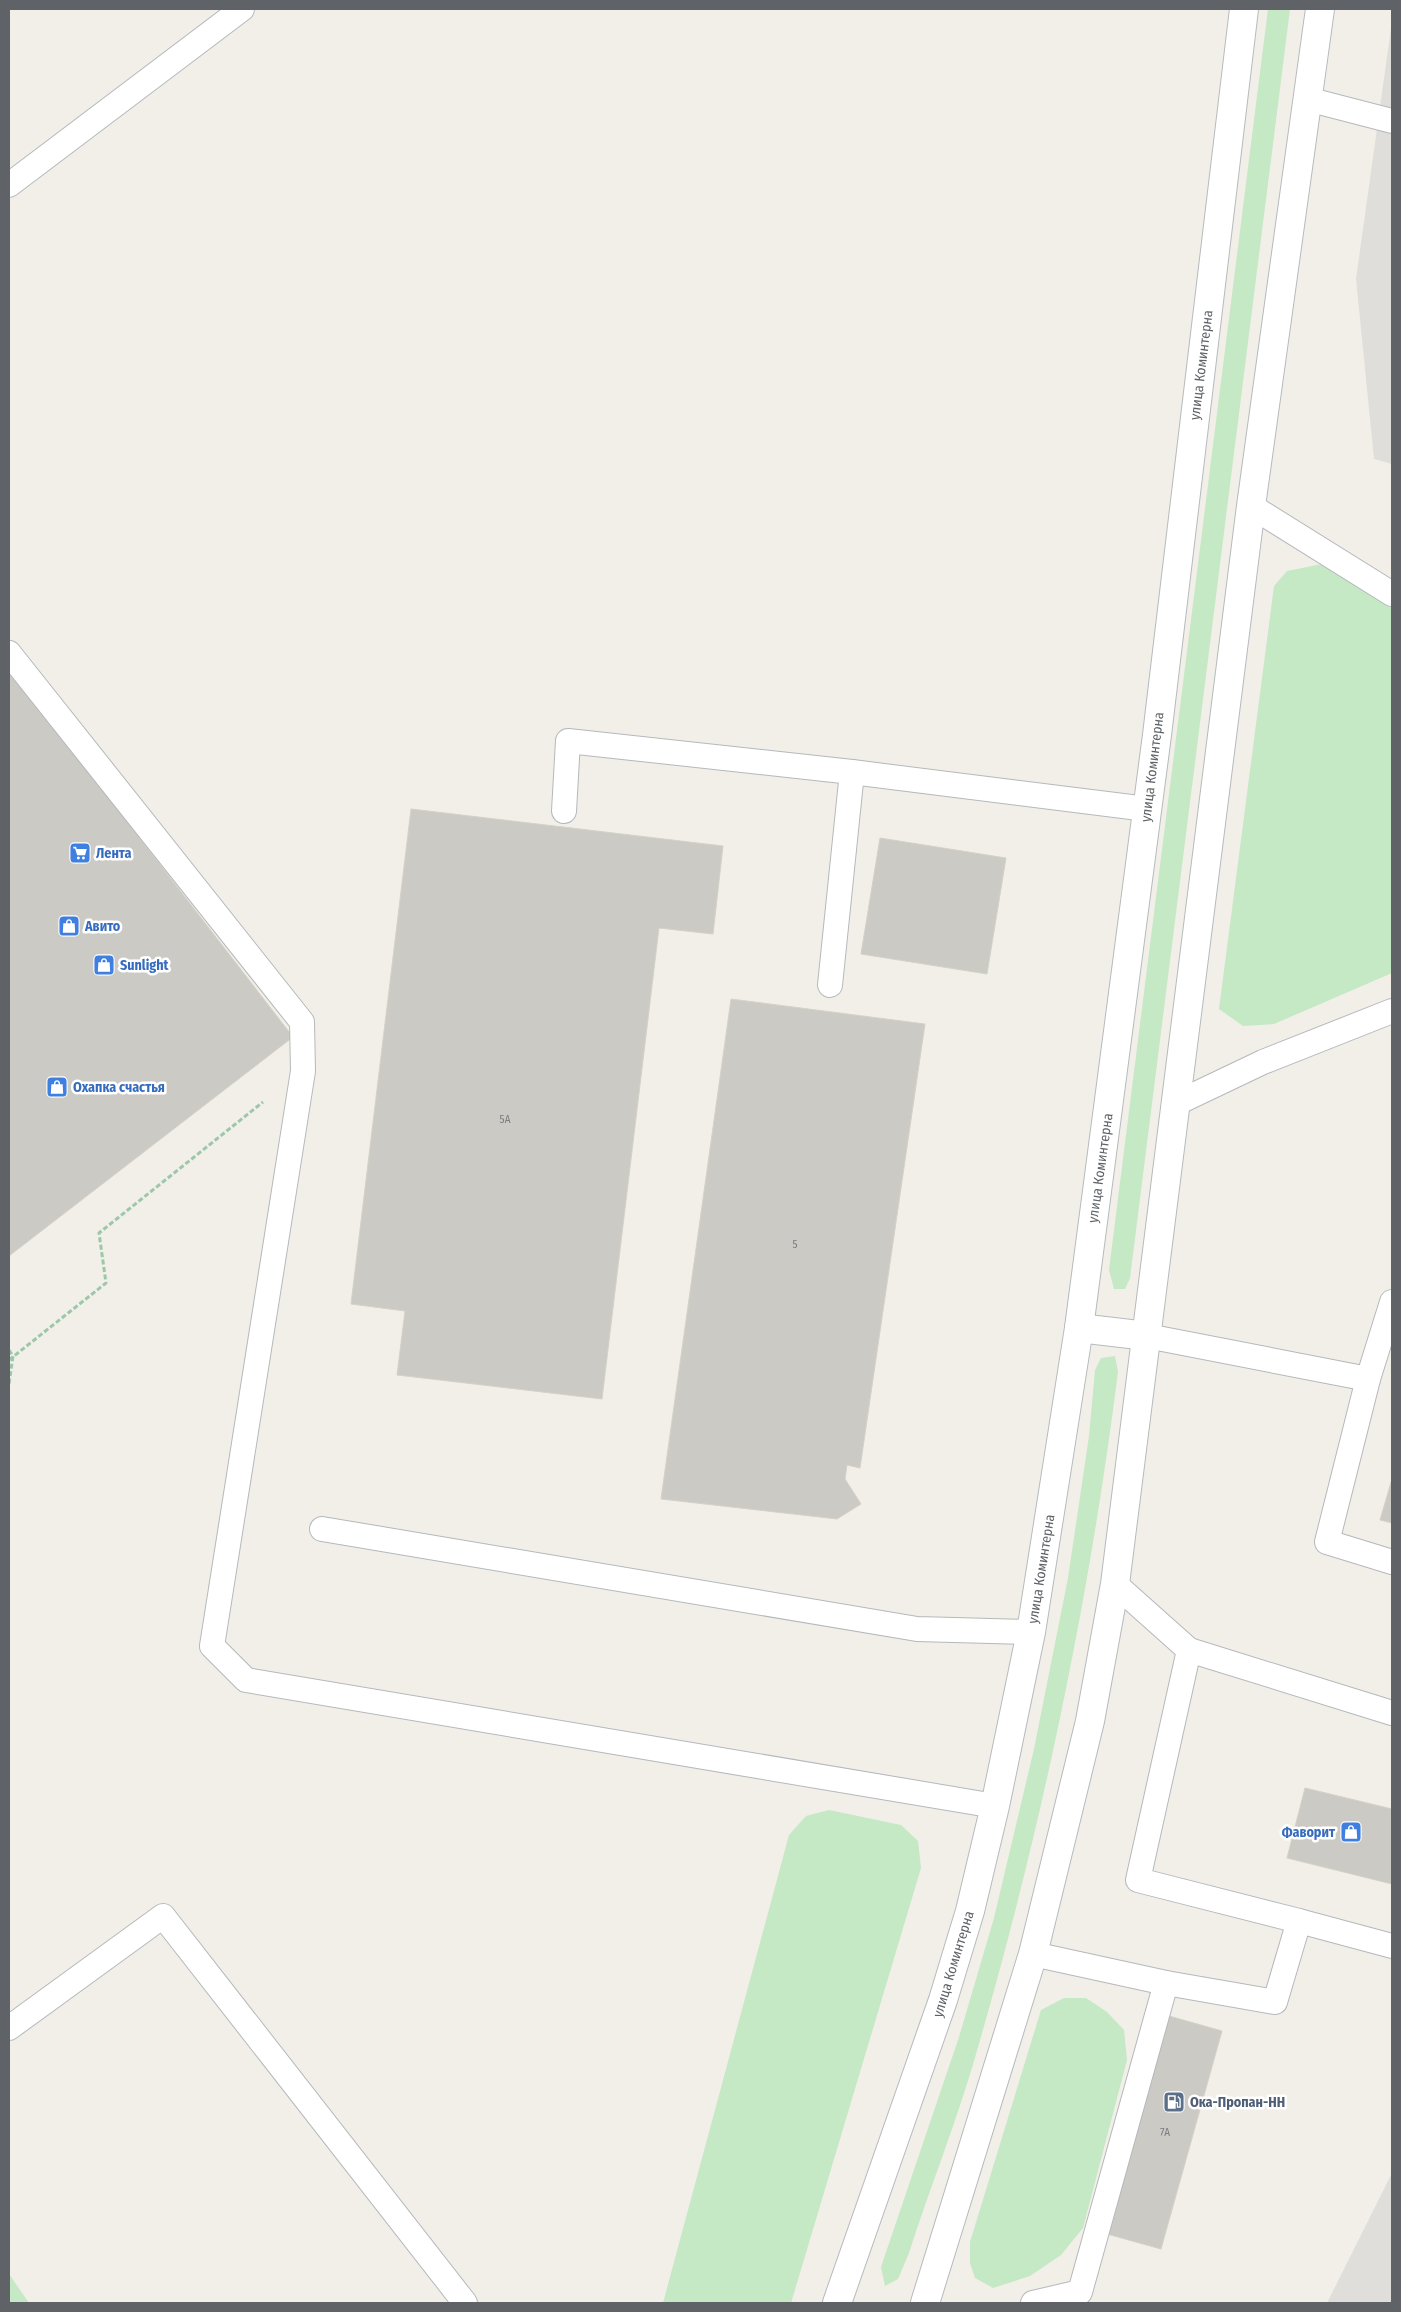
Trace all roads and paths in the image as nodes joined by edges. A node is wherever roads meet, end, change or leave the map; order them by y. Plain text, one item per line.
1 (242, 9) edge
2 (1244, 9) edge
3 (1320, 9) edge
4 (1307, 99) junction
5 (1392, 121) edge
6 (9, 185) edge
7 (1252, 506) junction
8 (1392, 594) edge
9 (9, 653) edge
10 (852, 772) junction
11 (1147, 809) junction
12 (564, 811) dead end
13 (830, 985) dead end
14 (1392, 1011) edge
15 (303, 1071) junction
16 (1177, 1103) junction
17 (1392, 1302) edge
18 (1079, 1328) junction
19 (1147, 1336) junction
20 (9, 1350) edge
21 (13, 1356) junction
22 (9, 1360) edge
23 (1368, 1379) junction
24 (9, 1384) edge
25 (322, 1529) dead end
26 (1392, 1562) edge
27 (1115, 1584) junction
28 (1031, 1632) junction
29 (1189, 1650) junction
30 (1392, 1713) edge
31 (995, 1806) junction
32 (1299, 1921) junction
33 (1392, 1946) edge
34 (1032, 1954) junction
35 (1166, 1983) junction
36 (9, 2028) edge
37 (465, 2303) edge
38 (838, 2303) edge
39 (925, 2303) edge
40 (1034, 2303) edge

1 - 6 lane
2 - 11 main road, улица Коминтерна
3 - 4 main road
4 - 5 lane
4 - 7 main road
7 - 8 lane
7 - 16 main road
9 - 15 lane
10 - 11 lane
10 - 12 lane
10 - 13 lane
11 - 18 main road, улица Коминтерна
14 - 16 lane
15 - 21 path
15 - 31 lane
16 - 19 main road
17 - 23 lane
18 - 19 main road
18 - 28 main road, улица Коминтерна
19 - 23 lane
19 - 27 main road
20 - 21 path
21 - 22 path
21 - 24 path
23 - 26 lane
25 - 28 lane
27 - 29 lane
27 - 34 main road
28 - 31 main road, улица Коминтерна
29 - 30 lane
29 - 32 lane
31 - 38 main road, улица Коминтерна
32 - 33 lane
32 - 35 lane
34 - 35 lane
34 - 39 main road
35 - 40 lane
36 - 37 lane

